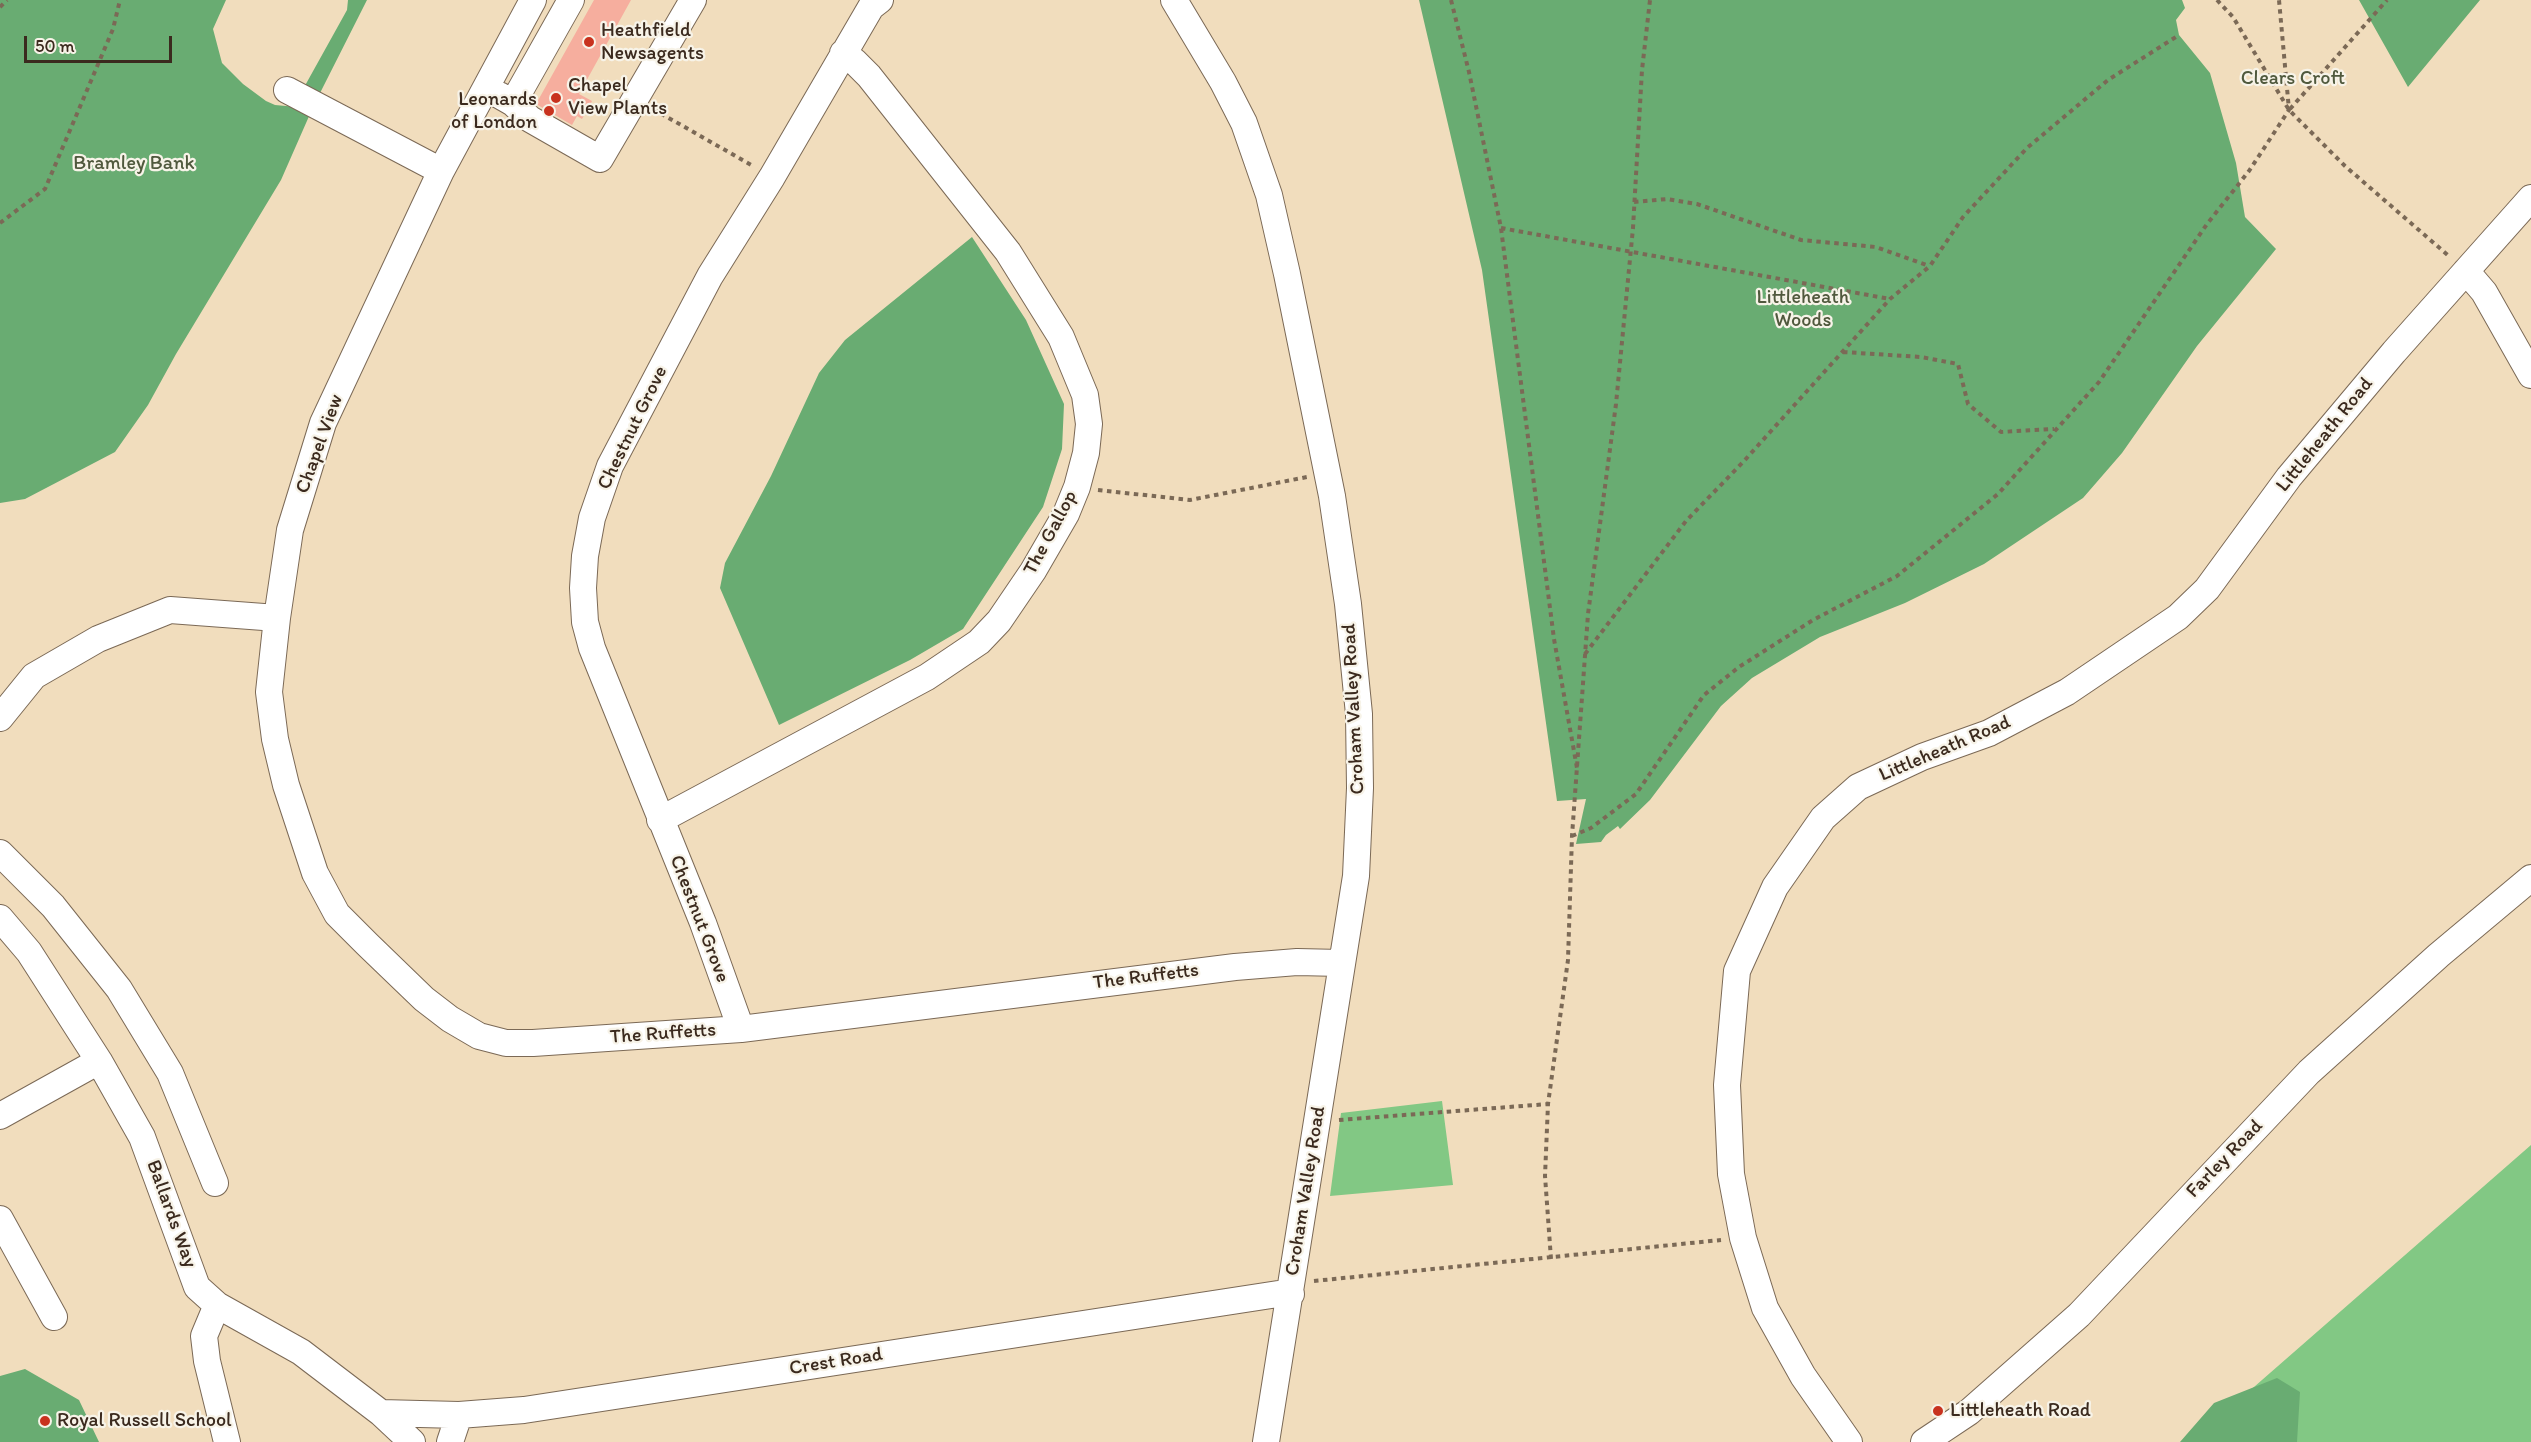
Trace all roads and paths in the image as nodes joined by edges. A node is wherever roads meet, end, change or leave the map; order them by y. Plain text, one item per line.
1 (8, 0) edge
2 (120, 0) edge
3 (533, 0) edge
4 (571, 0) edge
5 (693, 0) edge
6 (880, 0) edge
7 (1174, 0) edge
8 (1451, 0) edge
9 (1650, 0) edge
10 (2217, 0) edge
11 (2279, 0) edge
12 (2387, 0) edge
13 (0, 7) edge
14 (2179, 35) dead end
15 (843, 53) junction
16 (485, 87) junction
17 (287, 90) dead end
18 (635, 99) junction
19 (513, 103) junction
20 (2289, 110) junction
21 (441, 171) junction
22 (772, 177) junction
23 (2531, 198) edge
24 (1634, 202) junction
25 (0, 223) edge
26 (1501, 228) junction
27 (1630, 250) junction
28 (1929, 266) junction
29 (2466, 271) junction
30 (1890, 299) junction
31 (1843, 352) junction
32 (2531, 375) edge
33 (2055, 429) junction
34 (1327, 472) junction
35 (1077, 487) junction
36 (278, 618) junction
37 (1585, 654) junction
38 (0, 718) edge
39 (1578, 774) junction
40 (660, 820) junction
41 (1572, 836) junction
42 (0, 853) edge
43 (2531, 878) edge
44 (0, 918) edge
45 (1341, 963) junction
46 (741, 1029) junction
47 (99, 1061) junction
48 (1548, 1104) junction
49 (0, 1116) edge
50 (1316, 1122) junction
51 (215, 1184) dead end
52 (0, 1219) edge
53 (1743, 1238) junction
54 (1551, 1259) junction
55 (1299, 1288) junction
56 (217, 1305) junction
57 (54, 1317) dead end
58 (381, 1413) junction
59 (459, 1415) junction
60 (227, 1442) edge
61 (412, 1442) edge
62 (450, 1442) edge
63 (1266, 1442) edge
64 (1849, 1442) edge
65 (1924, 1442) edge

1 - 13 path
2 - 25 path
3 - 16 street, Chapel View
4 - 19 street
5 - 18 street
6 - 15 street, Chestnut Grove
7 - 34 street, Croham Valley Road
8 - 26 path
9 - 24 path
10 - 20 path
11 - 20 path
12 - 20 path
14 - 28 path
15 - 22 street, Chestnut Grove
15 - 35 street, The Gallop
16 - 19 street
16 - 21 street, Chapel View
17 - 21 street
18 - 19 street
18 - 22 path
20 - 29 path
20 - 33 path
21 - 36 street, Chapel View
22 - 40 street, Chestnut Grove
23 - 29 street, Littleheath Road
24 - 27 path
24 - 28 path
26 - 27 path
26 - 39 path
27 - 30 path
27 - 37 path
28 - 30 path
29 - 32 street
29 - 53 street, Littleheath Road
30 - 31 path
31 - 33 path
31 - 37 path
33 - 41 path
34 - 35 path
34 - 45 street, Croham Valley Road
35 - 40 street, The Gallop
36 - 38 street
36 - 46 street, The Ruffetts
37 - 39 path
39 - 41 path
40 - 46 street, Chestnut Grove
41 - 48 path
42 - 51 street
43 - 65 street, Farley Road
44 - 47 street, Ballards Way
45 - 46 street, The Ruffetts
45 - 50 street, Croham Valley Road
47 - 49 street
47 - 56 street, Ballards Way
48 - 50 path
48 - 54 path
50 - 55 street, Croham Valley Road
52 - 57 street
53 - 54 path
53 - 64 street, Littleheath Road
54 - 55 path
55 - 59 street, Crest Road
55 - 63 street, Croham Valley Road
56 - 58 street, Ballards Way
56 - 60 street
58 - 59 street, Crest Road
58 - 61 street, Ballards Way
59 - 62 street

